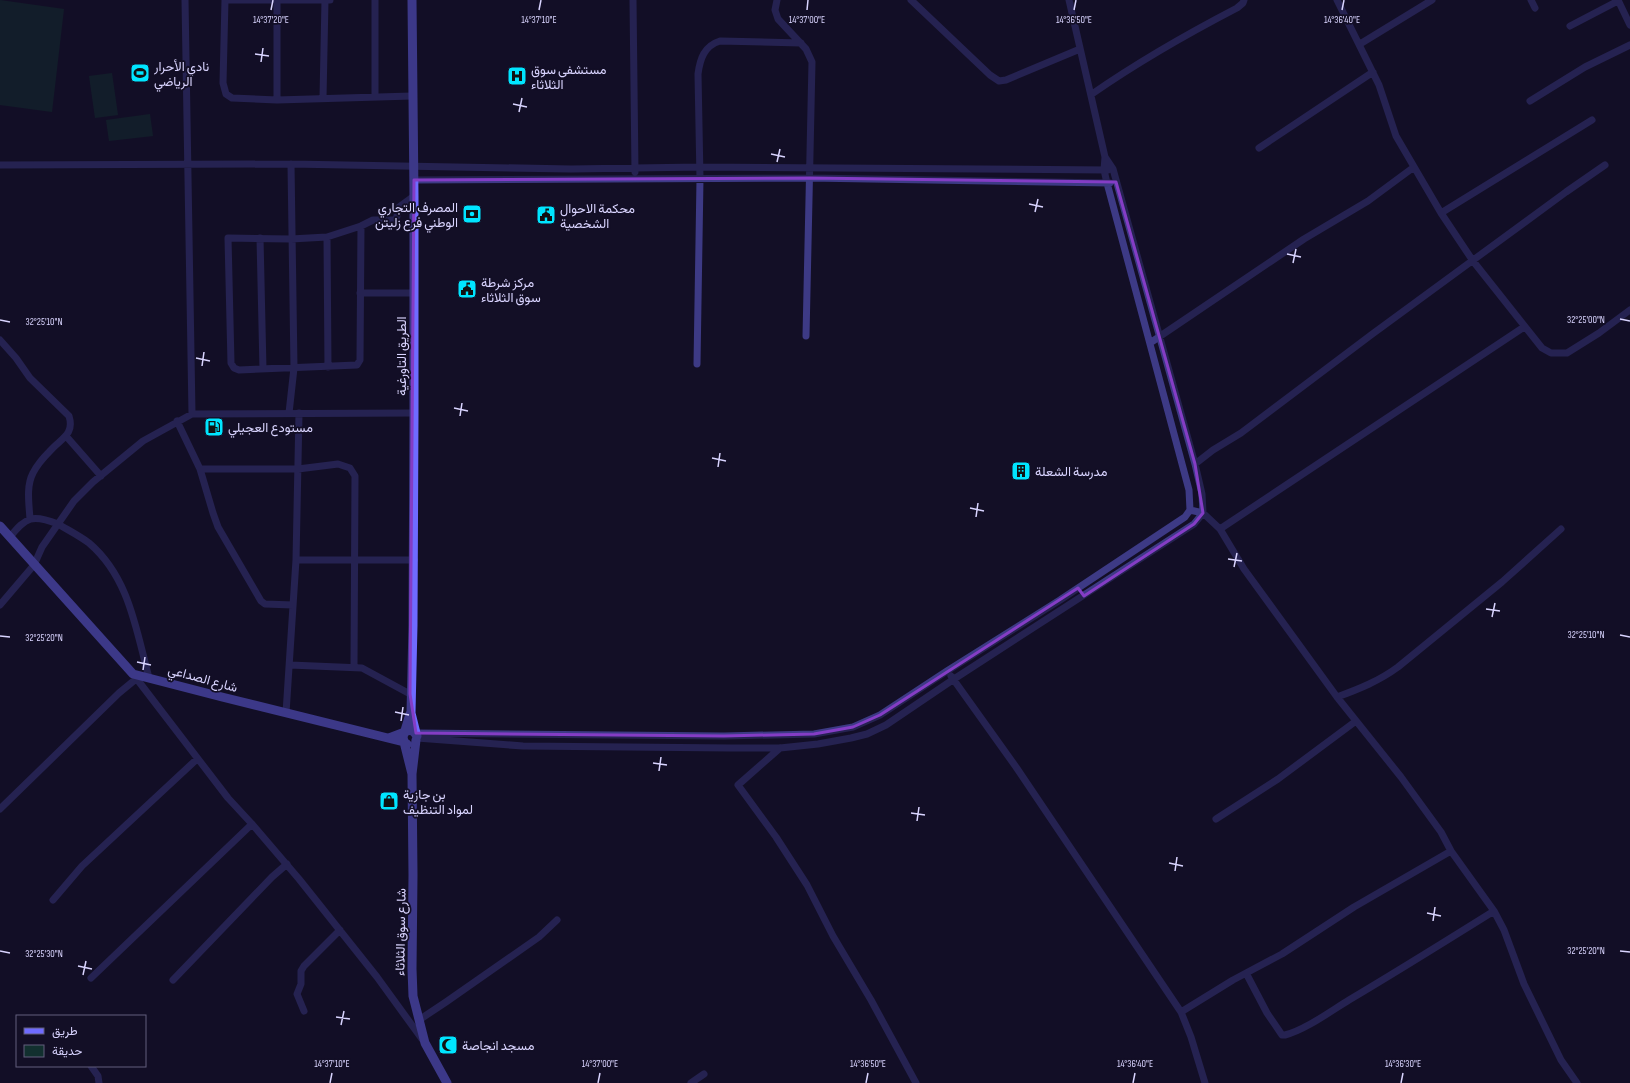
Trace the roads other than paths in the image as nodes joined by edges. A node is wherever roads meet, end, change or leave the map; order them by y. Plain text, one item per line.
1 (185, 0) edge
2 (225, 0) edge
3 (277, 0) edge
4 (325, 0) edge
5 (330, 0) edge
6 (375, 0) edge
7 (412, 0) edge
8 (633, 0) edge
9 (777, 0) edge
10 (911, 0) edge
11 (1069, 0) edge
12 (1244, 0) edge
13 (1337, 0) edge
14 (1432, 0) edge
15 (1531, 0) edge
16 (1618, 0) edge
17 (1535, 8) dead end
18 (1630, 25) edge
19 (1570, 26) dead end
20 (801, 43) junction
21 (1360, 44) junction
22 (1630, 45) edge
23 (1080, 49) junction
24 (1373, 72) junction
25 (1092, 94) junction
26 (412, 96) junction
27 (375, 97) junction
28 (324, 98) junction
29 (277, 100) junction
30 (1530, 101) dead end
31 (1592, 120) dead end
32 (1259, 148) dead end
33 (1105, 157) junction
34 (187, 163) junction
35 (291, 164) junction
36 (0, 165) edge
37 (1605, 165) dead end
38 (413, 167) junction
39 (635, 167) junction
40 (700, 167) junction
41 (810, 167) junction
42 (1414, 167) junction
43 (1113, 169) junction
44 (1104, 170) junction
45 (810, 178) junction
46 (635, 179) junction
47 (700, 179) junction
48 (414, 180) junction
49 (1116, 182) junction
50 (1107, 183) junction
51 (414, 196) junction
52 (1441, 213) junction
53 (361, 226) junction
54 (327, 237) junction
55 (260, 238) junction
56 (291, 239) junction
57 (1473, 261) junction
58 (413, 293) junction
59 (360, 294) junction
60 (1630, 310) edge
61 (1524, 327) junction
62 (806, 336) dead end
63 (1159, 338) junction
64 (0, 340) edge
65 (1150, 343) junction
66 (697, 364) dead end
67 (328, 367) junction
68 (294, 368) junction
69 (263, 369) junction
70 (289, 413) junction
71 (299, 413) junction
72 (414, 413) junction
73 (192, 414) junction
74 (177, 421) junction
75 (66, 436) junction
76 (1195, 464) junction
77 (298, 468) junction
78 (200, 469) junction
79 (101, 476) junction
80 (1190, 510) junction
81 (1203, 513) junction
82 (30, 519) junction
83 (58, 524) junction
84 (0, 526) edge
85 (1220, 529) junction
86 (1561, 529) dead end
87 (10, 537) junction
88 (296, 560) junction
89 (354, 560) junction
90 (414, 560) junction
91 (34, 565) junction
92 (1078, 588) junction
93 (1084, 596) junction
94 (0, 605) edge
95 (293, 605) junction
96 (290, 665) junction
97 (354, 667) junction
98 (947, 671) junction
99 (134, 676) junction
100 (149, 678) junction
101 (954, 679) junction
102 (410, 694) junction
103 (1337, 696) junction
104 (286, 713) junction
105 (410, 713) junction
106 (1356, 721) junction
107 (406, 731) junction
108 (635, 735) junction
109 (416, 737) junction
110 (389, 738) junction
111 (404, 742) junction
112 (636, 747) junction
113 (780, 748) junction
114 (198, 759) junction
115 (412, 774) junction
116 (0, 809) edge
117 (1216, 819) dead end
118 (252, 824) junction
119 (1450, 851) junction
120 (287, 864) junction
121 (53, 900) dead end
122 (1494, 911) junction
123 (557, 920) dead end
124 (340, 930) junction
125 (1246, 973) junction
126 (91, 978) dead end
127 (173, 980) dead end
128 (304, 1011) dead end
129 (1181, 1012) junction
130 (419, 1020) junction
131 (425, 1042) junction
132 (92, 1067) edge
133 (704, 1074) dead end
134 (99, 1083) edge
135 (447, 1083) edge
136 (692, 1083) edge
137 (916, 1083) edge
138 (1204, 1083) edge
139 (1577, 1083) edge

1 - 34 street
2 - 3 street
2 - 29 street
3 - 4 street
3 - 29 street
4 - 5 street
4 - 28 street
6 - 27 street
7 - 26 street, الطريق التاورغية
8 - 39 street
9 - 20 street
10 - 23 street
11 - 23 street
12 - 25 street
13 - 21 street
14 - 21 street
15 - 17 street
16 - 18 street
16 - 19 street
20 - 40 street
20 - 41 street
21 - 24 street
22 - 30 street
23 - 25 street
24 - 32 street
24 - 42 street
25 - 33 street
26 - 27 street
26 - 38 street, الطريق التاورغية
27 - 28 street
28 - 29 street
31 - 52 street
33 - 43 street
33 - 44 street
34 - 35 street
34 - 36 street
34 - 73 street
35 - 38 street
35 - 56 street
37 - 57 street
38 - 39 street
38 - 48 street, الطريق التاورغية
39 - 40 street
39 - 46 street
40 - 41 street
40 - 47 street
41 - 44 street
41 - 45 street
42 - 52 street
42 - 63 street
43 - 44 street
43 - 49 street
44 - 50 street
45 - 47 street
45 - 50 street
45 - 62 street
46 - 47 street
46 - 48 street
47 - 66 street
48 - 51 street, الطريق التاورغية
49 - 50 street
49 - 63 street
50 - 65 street
51 - 53 street
51 - 58 street, الطريق التاورغية
52 - 57 street
53 - 54 street
53 - 59 street
54 - 56 street
54 - 67 street
55 - 56 street
55 - 69 street
55 - 69 street
56 - 68 street
57 - 61 street
57 - 76 street
58 - 59 street
58 - 72 street, الطريق التاورغية
59 - 67 street
60 - 61 street
61 - 85 street
63 - 65 street
63 - 76 street
64 - 75 street
65 - 80 street
67 - 68 street
68 - 69 street
68 - 70 street
70 - 71 street
70 - 73 street
71 - 72 street
71 - 77 street
72 - 90 street, الطريق التاورغية
73 - 74 street
74 - 78 street
74 - 79 street
75 - 79 street
75 - 82 street
76 - 81 street
77 - 78 street
77 - 88 street
77 - 89 street
78 - 95 street
79 - 83 street
80 - 81 street
80 - 92 street
81 - 85 street
81 - 93 street
82 - 83 street
82 - 87 street
83 - 91 street
83 - 100 street
84 - 87 street
85 - 103 street
86 - 103 street
87 - 91 street
88 - 89 street
88 - 95 street
89 - 90 street
89 - 97 street
90 - 102 street, الطريق التاورغية
91 - 94 street
91 - 99 street
92 - 93 street
92 - 98 street
93 - 101 street
95 - 96 street
96 - 97 street
96 - 104 street
97 - 102 street
98 - 101 street
98 - 108 street
99 - 100 street, شارع الصداعي
99 - 114 street
99 - 116 street
100 - 104 street, شارع الصداعي
101 - 113 street
101 - 129 street
102 - 105 street, الطريق التاورغية
103 - 106 street
104 - 110 street, شارع الصداعي
105 - 107 street
105 - 109 street
106 - 117 street
106 - 119 street
107 - 109 street
107 - 110 street
107 - 111 street
108 - 109 street
108 - 112 street
109 - 111 street
109 - 112 street
109 - 115 street
110 - 111 street, شارع الصداعي
111 - 115 street
112 - 113 street
113 - 137 street
114 - 118 street
114 - 121 street
115 - 130 street, شارع سوق الثلاثاء
118 - 120 street
118 - 126 street
119 - 122 street
119 - 125 street
120 - 124 street
120 - 127 street
122 - 125 street
122 - 139 street
123 - 130 street
124 - 128 street
124 - 131 street
125 - 129 street
129 - 138 street
130 - 131 street, شارع سوق الثلاثاء
131 - 135 street, شارع سوق الثلاثاء
132 - 134 street
133 - 136 street

